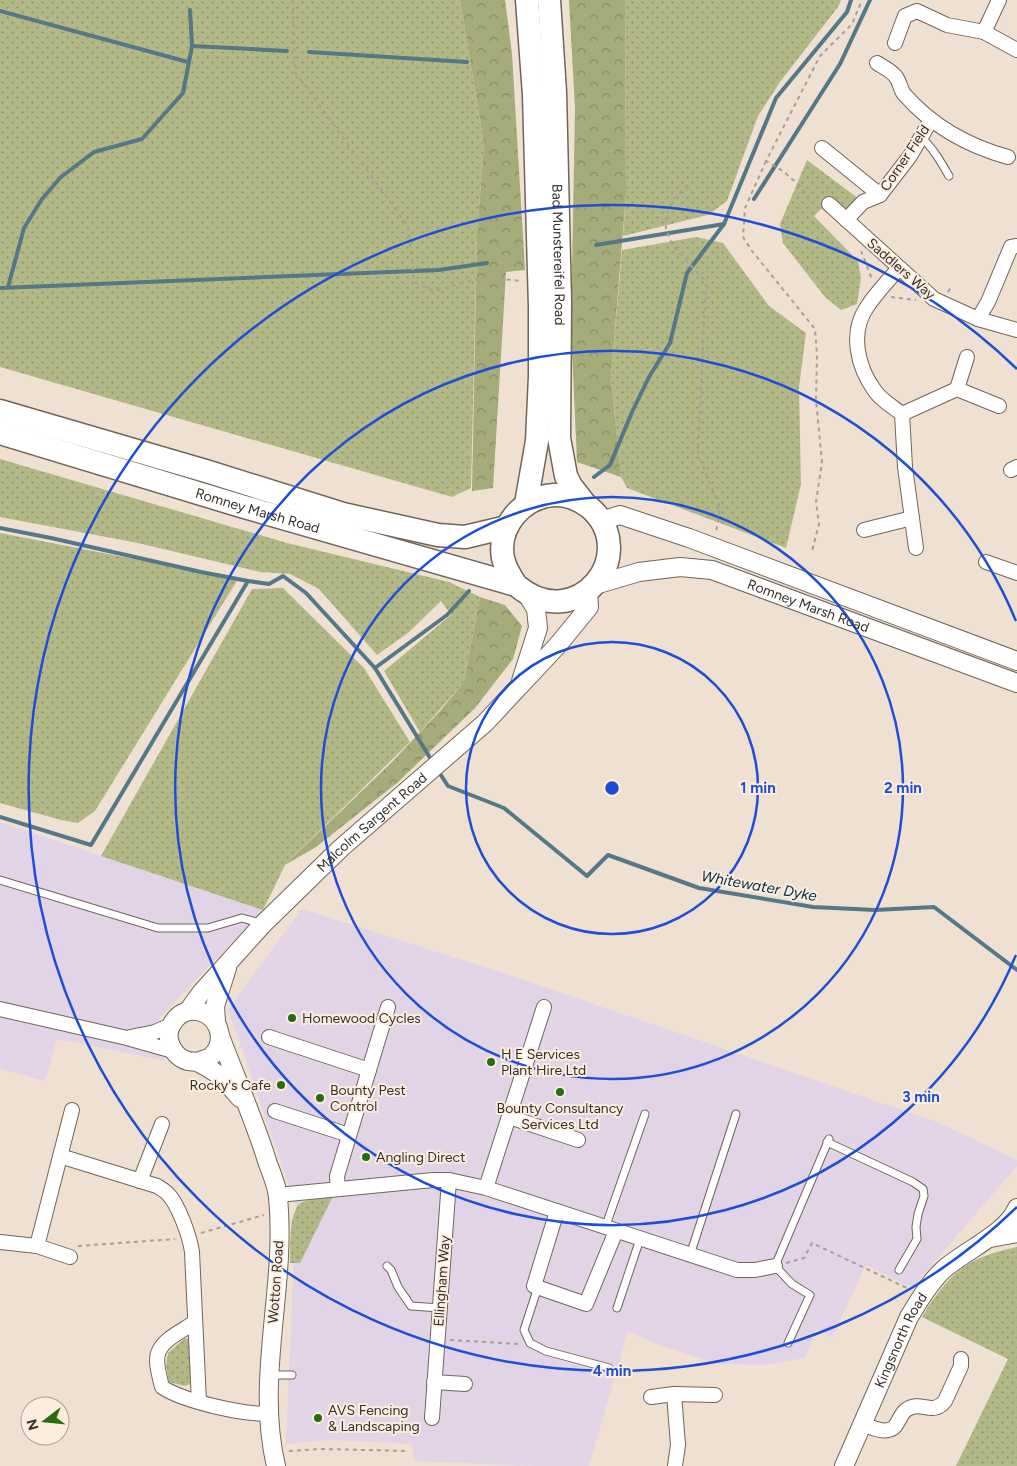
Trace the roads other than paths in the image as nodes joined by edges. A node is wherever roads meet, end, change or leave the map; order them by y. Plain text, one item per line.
1 (526, 0) edge
2 (549, 0) edge
3 (999, 0) edge
4 (984, 32) junction
5 (894, 43) dead end
6 (1017, 50) edge
7 (877, 63) dead end
8 (931, 120) junction
9 (921, 137) junction
10 (822, 148) dead end
11 (1008, 157) dead end
12 (949, 176) dead end
13 (880, 195) junction
14 (829, 204) dead end
15 (846, 220) junction
16 (1017, 246) edge
17 (899, 268) junction
18 (978, 319) junction
19 (1017, 330) edge
20 (967, 357) dead end
21 (957, 389) junction
22 (999, 406) dead end
23 (0, 411) edge
24 (902, 414) junction
25 (0, 433) edge
26 (526, 504) junction
27 (585, 504) junction
28 (912, 518) junction
29 (602, 521) junction
30 (506, 527) junction
31 (864, 530) dead end
32 (916, 548) dead end
33 (986, 562) dead end
34 (1017, 573) edge
35 (591, 588) junction
36 (521, 589) junction
37 (1017, 661) edge
38 (1017, 683) edge
39 (519, 686) junction
40 (0, 880) edge
41 (263, 924) junction
42 (229, 963) junction
43 (544, 1007) dead end
44 (388, 1008) dead end
45 (0, 1009) edge
46 (188, 1011) junction
47 (171, 1025) junction
48 (218, 1029) junction
49 (127, 1038) junction
50 (269, 1038) dead end
51 (173, 1051) junction
52 (198, 1062) junction
53 (368, 1070) junction
54 (246, 1103) junction
55 (72, 1110) dead end
56 (275, 1111) dead end
57 (645, 1114) dead end
58 (736, 1114) dead end
59 (509, 1117) junction
60 (162, 1124) dead end
61 (349, 1135) junction
62 (578, 1140) dead end
63 (60, 1156) junction
64 (449, 1180) junction
65 (140, 1181) junction
66 (486, 1188) junction
67 (338, 1189) junction
68 (278, 1203) junction
69 (1017, 1208) edge
70 (557, 1212) junction
71 (610, 1229) junction
72 (1017, 1234) edge
73 (640, 1239) junction
74 (987, 1239) junction
75 (0, 1242) edge
76 (37, 1246) junction
77 (690, 1255) junction
78 (70, 1257) road end
79 (387, 1266) dead end
80 (775, 1266) junction
81 (899, 1270) dead end
82 (538, 1287) junction
83 (440, 1308) junction
84 (617, 1308) dead end
85 (195, 1322) junction
86 (788, 1343) dead end
87 (961, 1359) dead end
88 (609, 1368) dead end
89 (270, 1375) junction
90 (292, 1375) dead end
91 (434, 1382) junction
92 (465, 1384) dead end
93 (674, 1394) junction
94 (715, 1395) dead end
95 (651, 1397) dead end
96 (199, 1402) junction
97 (270, 1413) junction
98 (432, 1418) dead end
99 (862, 1423) junction
100 (274, 1459) edge
101 (675, 1466) edge
102 (844, 1466) edge

1 - 26 main road, Bad Munstereifel Road
2 - 27 main road, Bad Munstereifel Road
3 - 4 street
4 - 5 street
4 - 6 street
7 - 8 street, Corner Field
8 - 9 street, Corner Field
8 - 11 street, Corner Field
9 - 12 lane
9 - 13 street, Corner Field
10 - 13 street, Corner Field
13 - 15 street, Corner Field
14 - 15 street, Saddlers Way
15 - 17 street, Saddlers Way
16 - 18 street
17 - 18 street, Saddlers Way
17 - 24 street
18 - 19 street, Saddlers Way
20 - 21 street
21 - 22 street
21 - 24 street
23 - 30 main road, Romney Marsh Road
24 - 28 street
25 - 36 main road, Romney Marsh Road
26 - 27 main road
26 - 30 main road
27 - 29 main road
28 - 31 street
28 - 32 street
29 - 35 main road
29 - 37 street, Romney Marsh Road
30 - 36 main road
33 - 34 street
35 - 36 main road
35 - 38 street, Romney Marsh Road
35 - 39 street, Malcolm Sargent Road
36 - 39 street, Malcolm Sargent Road
39 - 41 street, Malcolm Sargent Road
40 - 41 lane
41 - 42 street, Malcolm Sargent Road
42 - 46 street, Malcolm Sargent Road
42 - 48 street, Malcolm Sargent Road
43 - 59 street
44 - 53 street
45 - 49 street, Wotton Road
46 - 47 street, Wotton Road
46 - 48 street
47 - 49 street, Wotton Road
47 - 51 street
48 - 52 street
48 - 54 street, Wotton Road
49 - 51 street, Wotton Road
50 - 53 street
51 - 52 street, Wotton Road
52 - 54 street, Wotton Road
53 - 61 street
54 - 68 street, Wotton Road
55 - 63 street
56 - 61 street
57 - 71 lane
58 - 77 lane
59 - 62 street
59 - 66 street
60 - 65 street
61 - 67 street
63 - 65 street
63 - 76 street
64 - 66 street
64 - 67 street
64 - 83 street, Ellingham Way
65 - 85 street
66 - 70 street
67 - 68 street
68 - 89 street, Wotton Road
69 - 74 street, Kingsnorth Road
70 - 71 street
70 - 82 street
71 - 73 street
71 - 82 street
72 - 74 street, Kingsnorth Road
73 - 77 street
73 - 84 lane
74 - 99 street, Kingsnorth Road
75 - 76 street
76 - 78 street
77 - 80 street
79 - 83 lane
80 - 81 lane
80 - 86 lane
82 - 88 lane
83 - 91 street, Ellingham Way
85 - 96 street
85 - 96 street
87 - 99 street
89 - 90 lane
89 - 97 street, Wotton Road
91 - 92 street
91 - 98 street, Ellingham Way
93 - 94 street
93 - 95 street
93 - 101 street
96 - 97 street
97 - 100 street, Wotton Road
99 - 102 street, Kingsnorth Road

